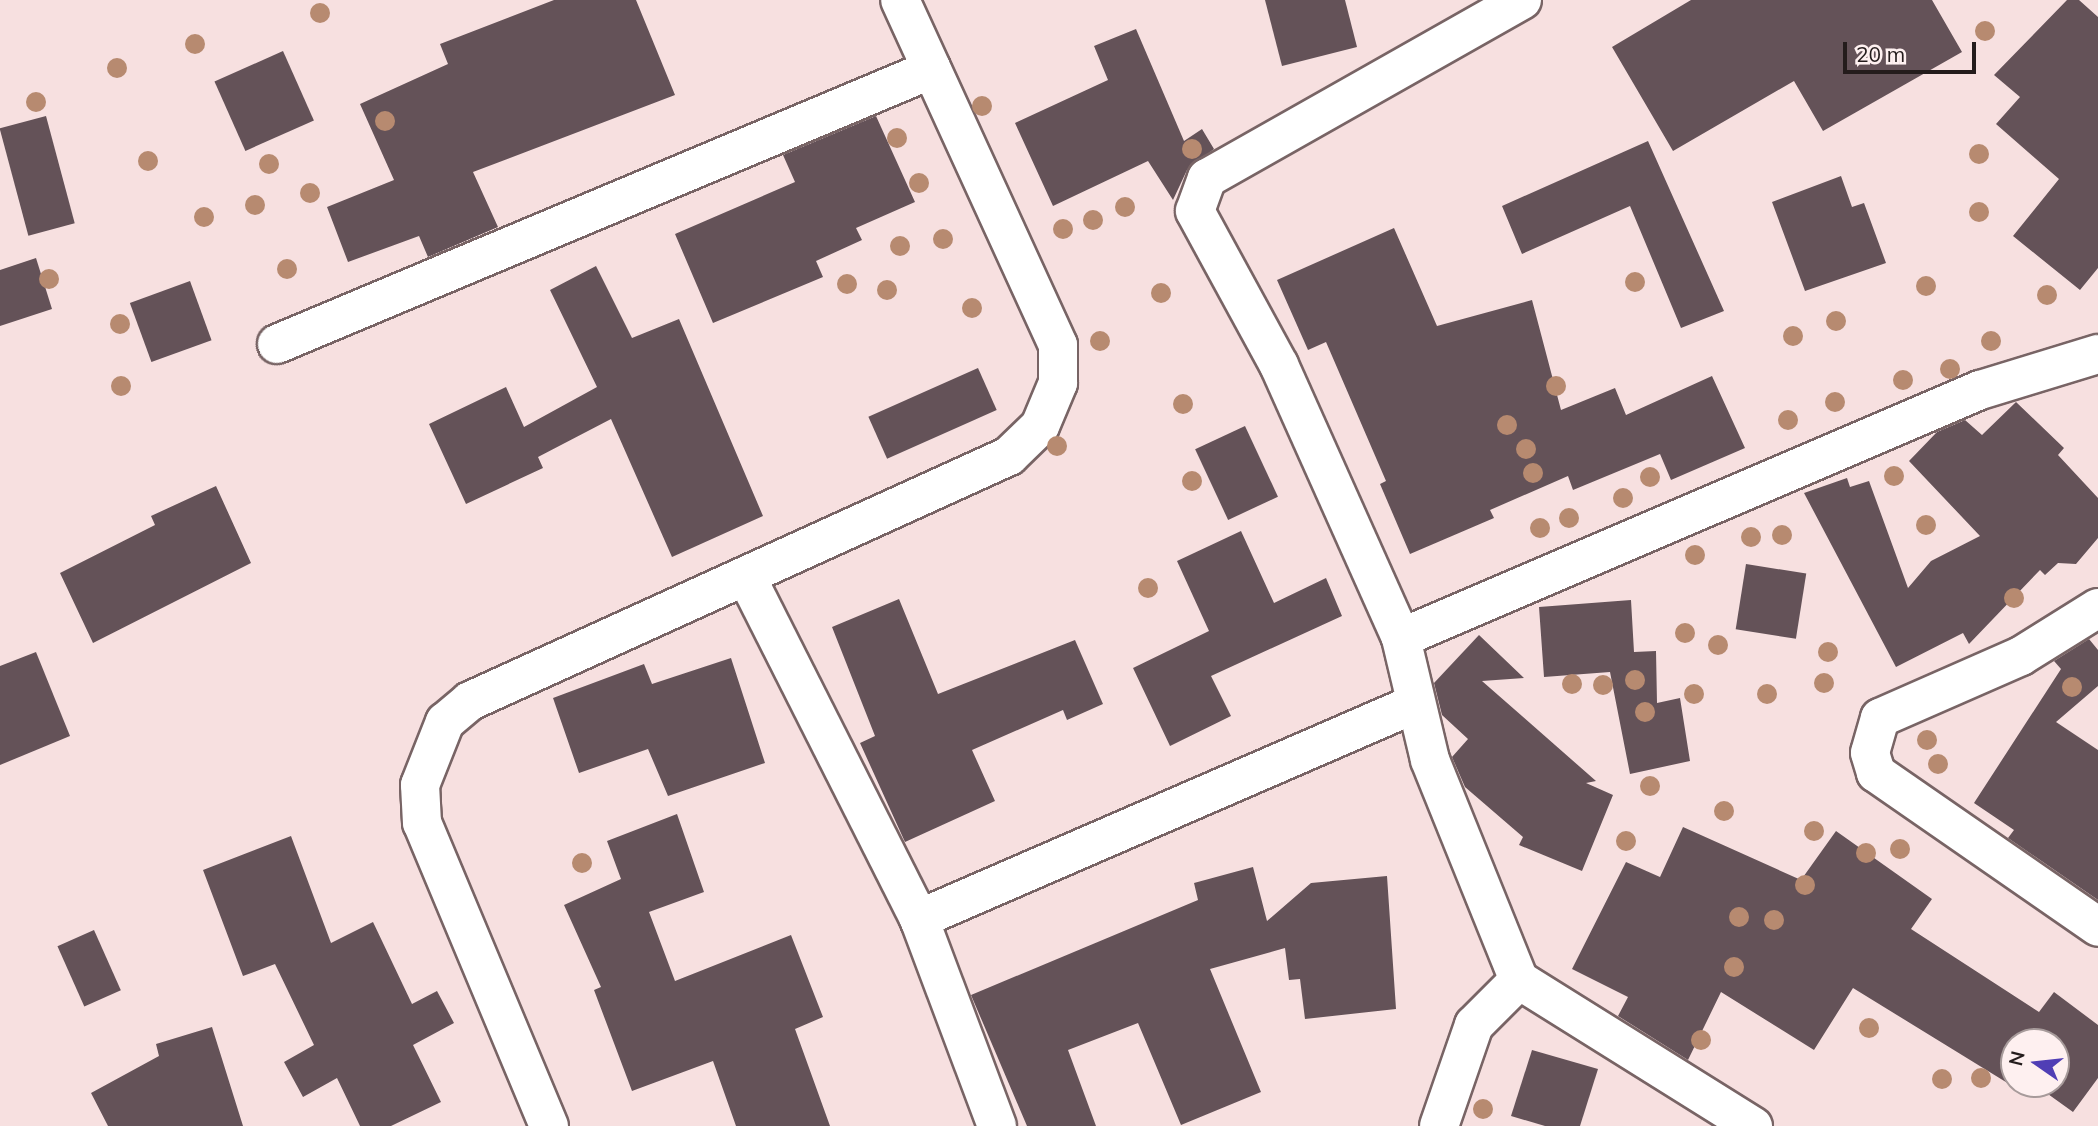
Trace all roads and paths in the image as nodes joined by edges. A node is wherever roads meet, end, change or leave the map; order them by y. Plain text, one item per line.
1 (900, 0) edge
2 (1522, 0) edge
3 (932, 69) junction
4 (276, 344) dead end
5 (2098, 354) edge
6 (746, 576) junction
7 (2098, 608) edge
8 (1401, 638) junction
9 (1412, 705) junction
10 (919, 919) junction
11 (2098, 927) edge
12 (1519, 980) junction
13 (549, 1126) edge
14 (997, 1126) edge
15 (1439, 1126) edge
16 (1753, 1126) edge

1 - 3 street
2 - 8 street
3 - 4 street
3 - 6 street
5 - 8 street
6 - 10 street
6 - 13 street
7 - 11 street
8 - 9 street
9 - 10 street
9 - 12 street
10 - 14 street
12 - 15 street
12 - 16 street

